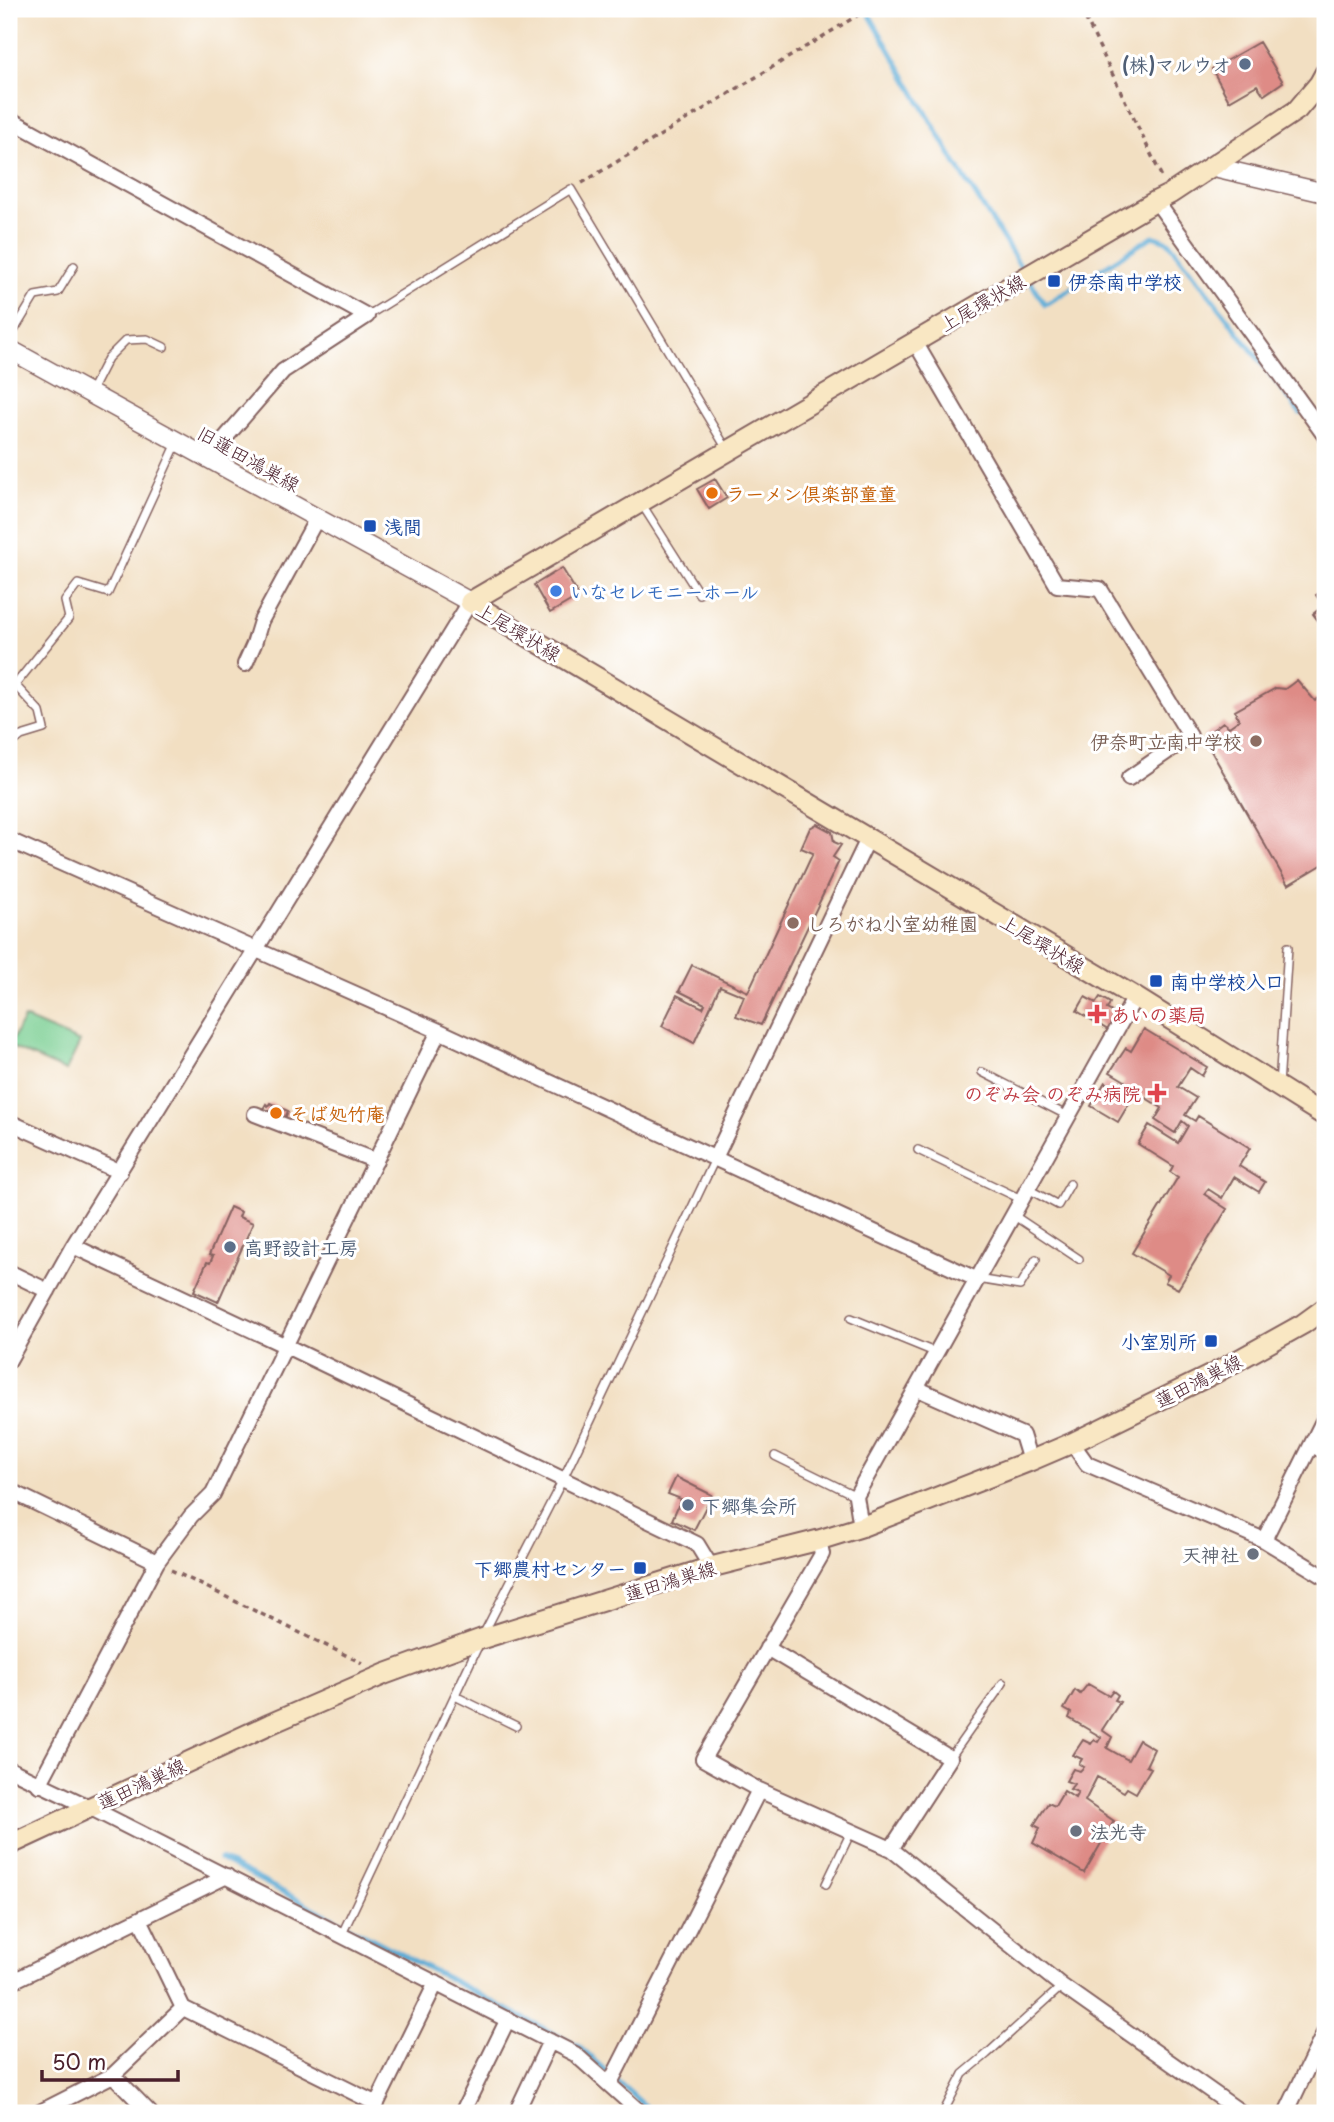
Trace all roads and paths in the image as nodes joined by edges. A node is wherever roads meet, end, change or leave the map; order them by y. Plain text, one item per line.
1 (868, 9) edge
2 (1082, 9) edge
3 (1323, 80) edge
4 (9, 120) edge
5 (1214, 167) junction
6 (571, 190) junction
7 (1325, 193) edge
8 (1163, 198) junction
9 (74, 266) dead end
10 (367, 316) junction
11 (9, 339) edge
12 (915, 342) junction
13 (164, 347) dead end
14 (9, 349) edge
15 (90, 394) junction
16 (1325, 436) edge
17 (178, 442) junction
18 (728, 451) junction
19 (207, 459) junction
20 (641, 502) junction
21 (317, 518) junction
22 (699, 594) dead end
23 (470, 602) junction
24 (245, 664) dead end
25 (9, 746) edge
26 (1129, 778) dead end
27 (868, 839) junction
28 (9, 840) edge
29 (1288, 947) dead end
30 (257, 949) junction
31 (1135, 997) junction
32 (439, 1031) junction
33 (982, 1072) dead end
34 (1279, 1087) junction
35 (256, 1114) dead end
36 (1068, 1116) junction
37 (1325, 1116) edge
38 (9, 1122) edge
39 (918, 1150) dead end
40 (715, 1158) junction
41 (376, 1161) junction
42 (120, 1172) junction
43 (1070, 1184) dead end
44 (1024, 1194) junction
45 (1012, 1215) junction
46 (73, 1246) junction
47 (1036, 1259) dead end
48 (1079, 1259) dead end
49 (9, 1272) edge
50 (976, 1279) junction
51 (48, 1291) junction
52 (1325, 1308) edge
53 (851, 1318) dead end
54 (286, 1346) junction
55 (938, 1353) junction
56 (9, 1360) edge
57 (918, 1389) junction
58 (1325, 1417) edge
59 (1072, 1443) junction
60 (1310, 1448) junction
61 (775, 1455) dead end
62 (1325, 1456) edge
63 (1030, 1461) junction
64 (562, 1481) junction
65 (9, 1490) edge
66 (856, 1496) junction
67 (860, 1527) junction
68 (819, 1540) junction
69 (1264, 1540) junction
70 (157, 1562) junction
71 (711, 1567) junction
72 (1325, 1577) edge
73 (481, 1639) junction
74 (767, 1648) junction
75 (385, 1674) junction
76 (1003, 1683) dead end
77 (455, 1696) junction
78 (516, 1726) dead end
79 (950, 1758) junction
80 (9, 1769) edge
81 (39, 1785) junction
82 (759, 1790) junction
83 (89, 1807) junction
84 (851, 1831) junction
85 (9, 1845) edge
86 (891, 1849) junction
87 (227, 1877) junction
88 (826, 1884) dead end
89 (140, 1919) junction
90 (341, 1934) junction
91 (9, 1983) edge
92 (436, 1983) junction
93 (1062, 1986) junction
94 (183, 2008) junction
95 (508, 2019) junction
96 (1325, 2031) edge
97 (550, 2041) junction
98 (113, 2074) junction
99 (610, 2083) junction
100 (375, 2109) edge
101 (38, 2113) edge
102 (150, 2113) edge
103 (462, 2113) edge
104 (516, 2113) edge
105 (641, 2113) edge
106 (943, 2113) edge
107 (1242, 2113) edge
108 (1286, 2113) edge

1 - 6 path
2 - 8 path
3 - 5 main road, 上尾環状線
4 - 10 street
5 - 7 street
5 - 8 main road, 上尾環状線
6 - 10 lane
6 - 18 lane
8 - 12 main road, 上尾環状線
8 - 16 street
9 - 11 lane
10 - 19 street
12 - 18 main road, 上尾環状線
12 - 26 street
13 - 15 lane
14 - 15 street, 旧蓮田鴻巣線
15 - 17 street, 旧蓮田鴻巣線
17 - 19 street, 旧蓮田鴻巣線
17 - 25 lane
18 - 20 main road, 上尾環状線
19 - 21 street, 旧蓮田鴻巣線
20 - 22 lane
20 - 23 main road, 上尾環状線
21 - 23 street, 旧蓮田鴻巣線
21 - 24 street
23 - 27 main road, 上尾環状線
23 - 30 street
27 - 31 main road, 上尾環状線
27 - 40 street
28 - 30 street
29 - 34 lane
30 - 32 street
30 - 42 street
31 - 34 main road, 上尾環状線
31 - 36 street
32 - 40 street
32 - 41 street
33 - 36 lane
34 - 37 main road, 上尾環状線
35 - 41 street
36 - 44 street
38 - 42 street
39 - 44 lane
40 - 50 street
40 - 64 lane
41 - 54 street
42 - 46 street
43 - 44 lane
44 - 45 street
45 - 48 lane
45 - 50 street
46 - 51 street
46 - 54 street
47 - 50 lane
49 - 51 street
50 - 55 street
51 - 56 street
52 - 59 main road, 蓮田鴻巣線
53 - 55 lane
54 - 64 street
54 - 70 street
55 - 57 street
57 - 63 street
57 - 66 street
58 - 60 street
59 - 63 main road, 蓮田鴻巣線
59 - 69 street
60 - 62 lane
60 - 69 street
61 - 66 lane
63 - 67 main road, 蓮田鴻巣線
64 - 71 street
64 - 73 lane
65 - 70 street
66 - 67 street
67 - 68 main road, 蓮田鴻巣線
68 - 71 main road, 蓮田鴻巣線
68 - 74 street
69 - 72 street
70 - 75 path
70 - 81 street
71 - 73 main road, 蓮田鴻巣線
73 - 75 main road, 蓮田鴻巣線
73 - 77 lane
74 - 79 street
74 - 82 street
75 - 83 main road, 蓮田鴻巣線
76 - 79 lane
77 - 78 lane
77 - 90 lane
79 - 86 street
80 - 81 street
81 - 83 street
82 - 84 street
82 - 99 street
83 - 85 main road, 蓮田鴻巣線
83 - 87 street
84 - 86 street
84 - 88 lane
86 - 93 street
87 - 89 street
87 - 90 street
89 - 91 street
89 - 94 street
90 - 92 street
92 - 95 street
92 - 100 street
93 - 106 lane
93 - 107 street
94 - 98 street
94 - 100 street
95 - 97 street
95 - 103 street
96 - 108 street
97 - 99 street
97 - 104 street
98 - 101 street
98 - 102 street
99 - 105 street

